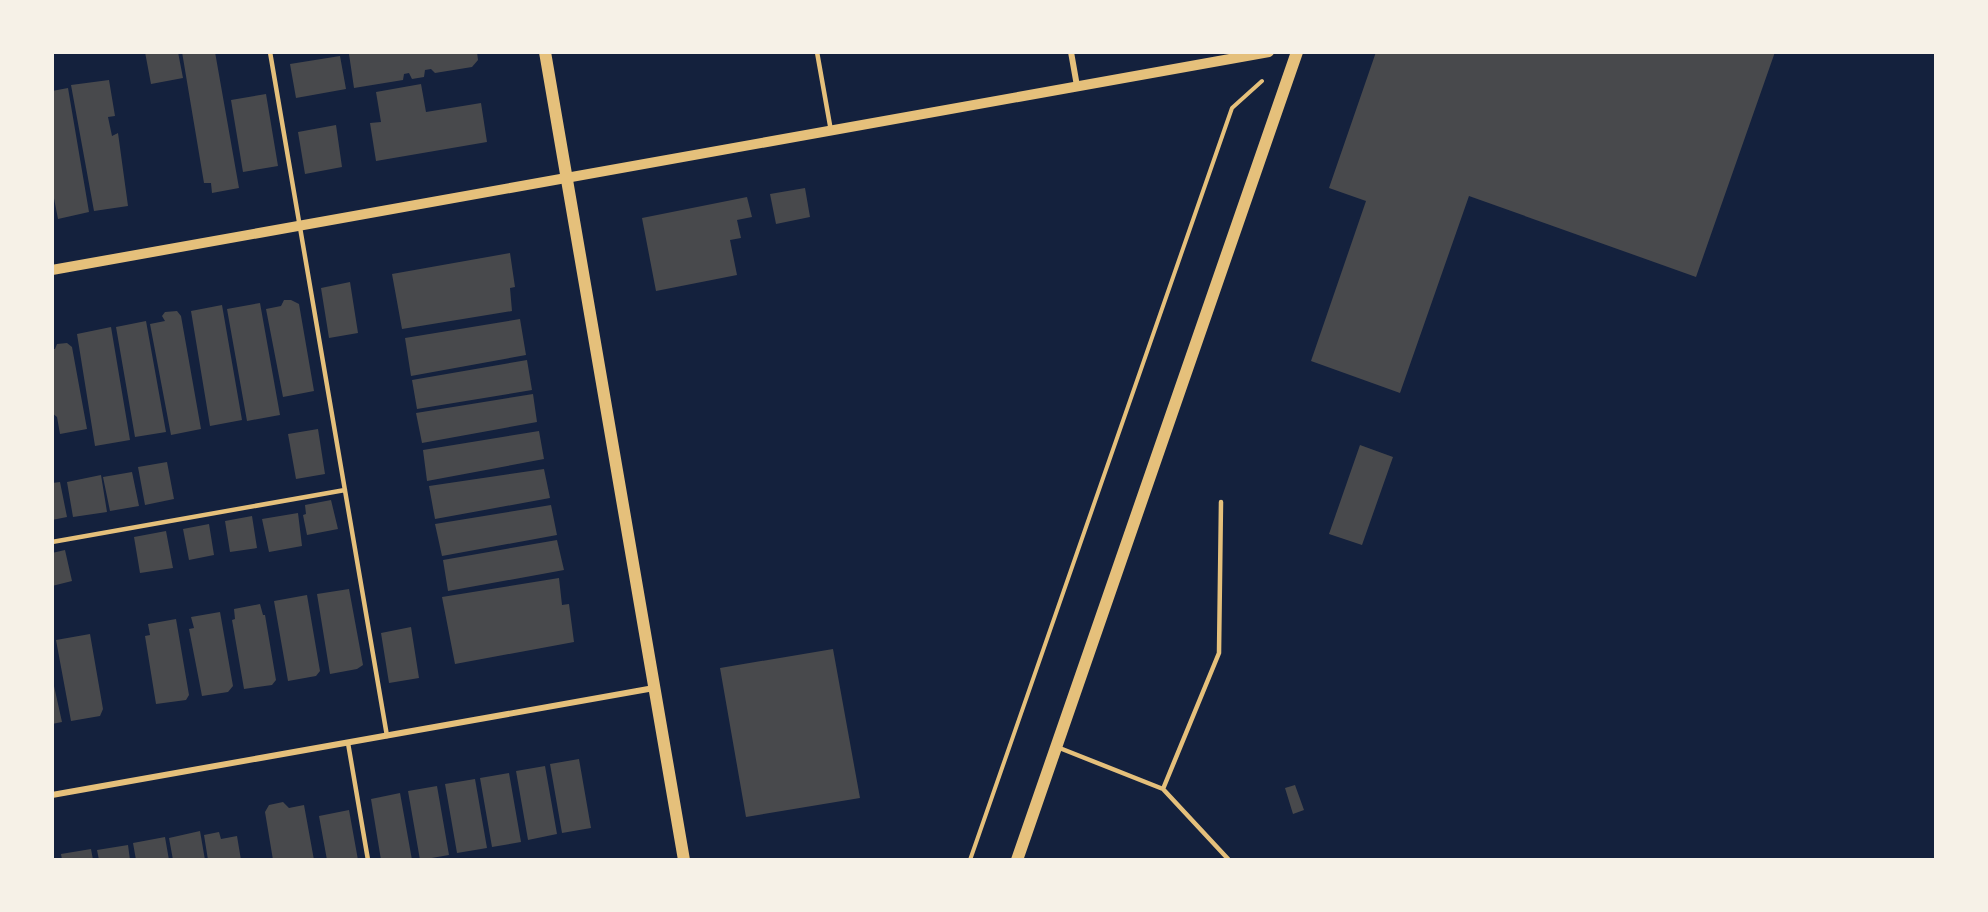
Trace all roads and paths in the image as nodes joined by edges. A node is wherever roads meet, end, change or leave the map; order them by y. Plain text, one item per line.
1 (270, 52) edge
2 (544, 52) edge
3 (817, 52) edge
4 (1071, 52) edge
5 (1269, 52) edge
6 (1298, 52) edge
7 (1077, 86) junction
8 (1232, 108) dead end
9 (831, 130) junction
10 (566, 178) junction
11 (300, 226) junction
12 (52, 270) edge
13 (345, 490) junction
14 (1221, 501) dead end
15 (52, 542) edge
16 (655, 688) junction
17 (387, 736) junction
18 (348, 743) junction
19 (1056, 747) junction
20 (1163, 789) junction
21 (52, 795) edge
22 (368, 860) edge
23 (684, 860) edge
24 (970, 860) edge
25 (1017, 860) edge
26 (1228, 860) edge

1 - 11 lane
2 - 10 main road
3 - 9 lane
4 - 7 street
5 - 7 street
6 - 19 main road
7 - 9 street
8 - 24 path
9 - 10 street
10 - 11 street
10 - 16 main road
11 - 12 street
11 - 13 lane
13 - 15 lane
13 - 17 lane
14 - 20 lane
16 - 17 street
16 - 23 main road
17 - 18 street
18 - 21 street
18 - 22 lane
19 - 20 lane
19 - 25 main road
20 - 26 lane

